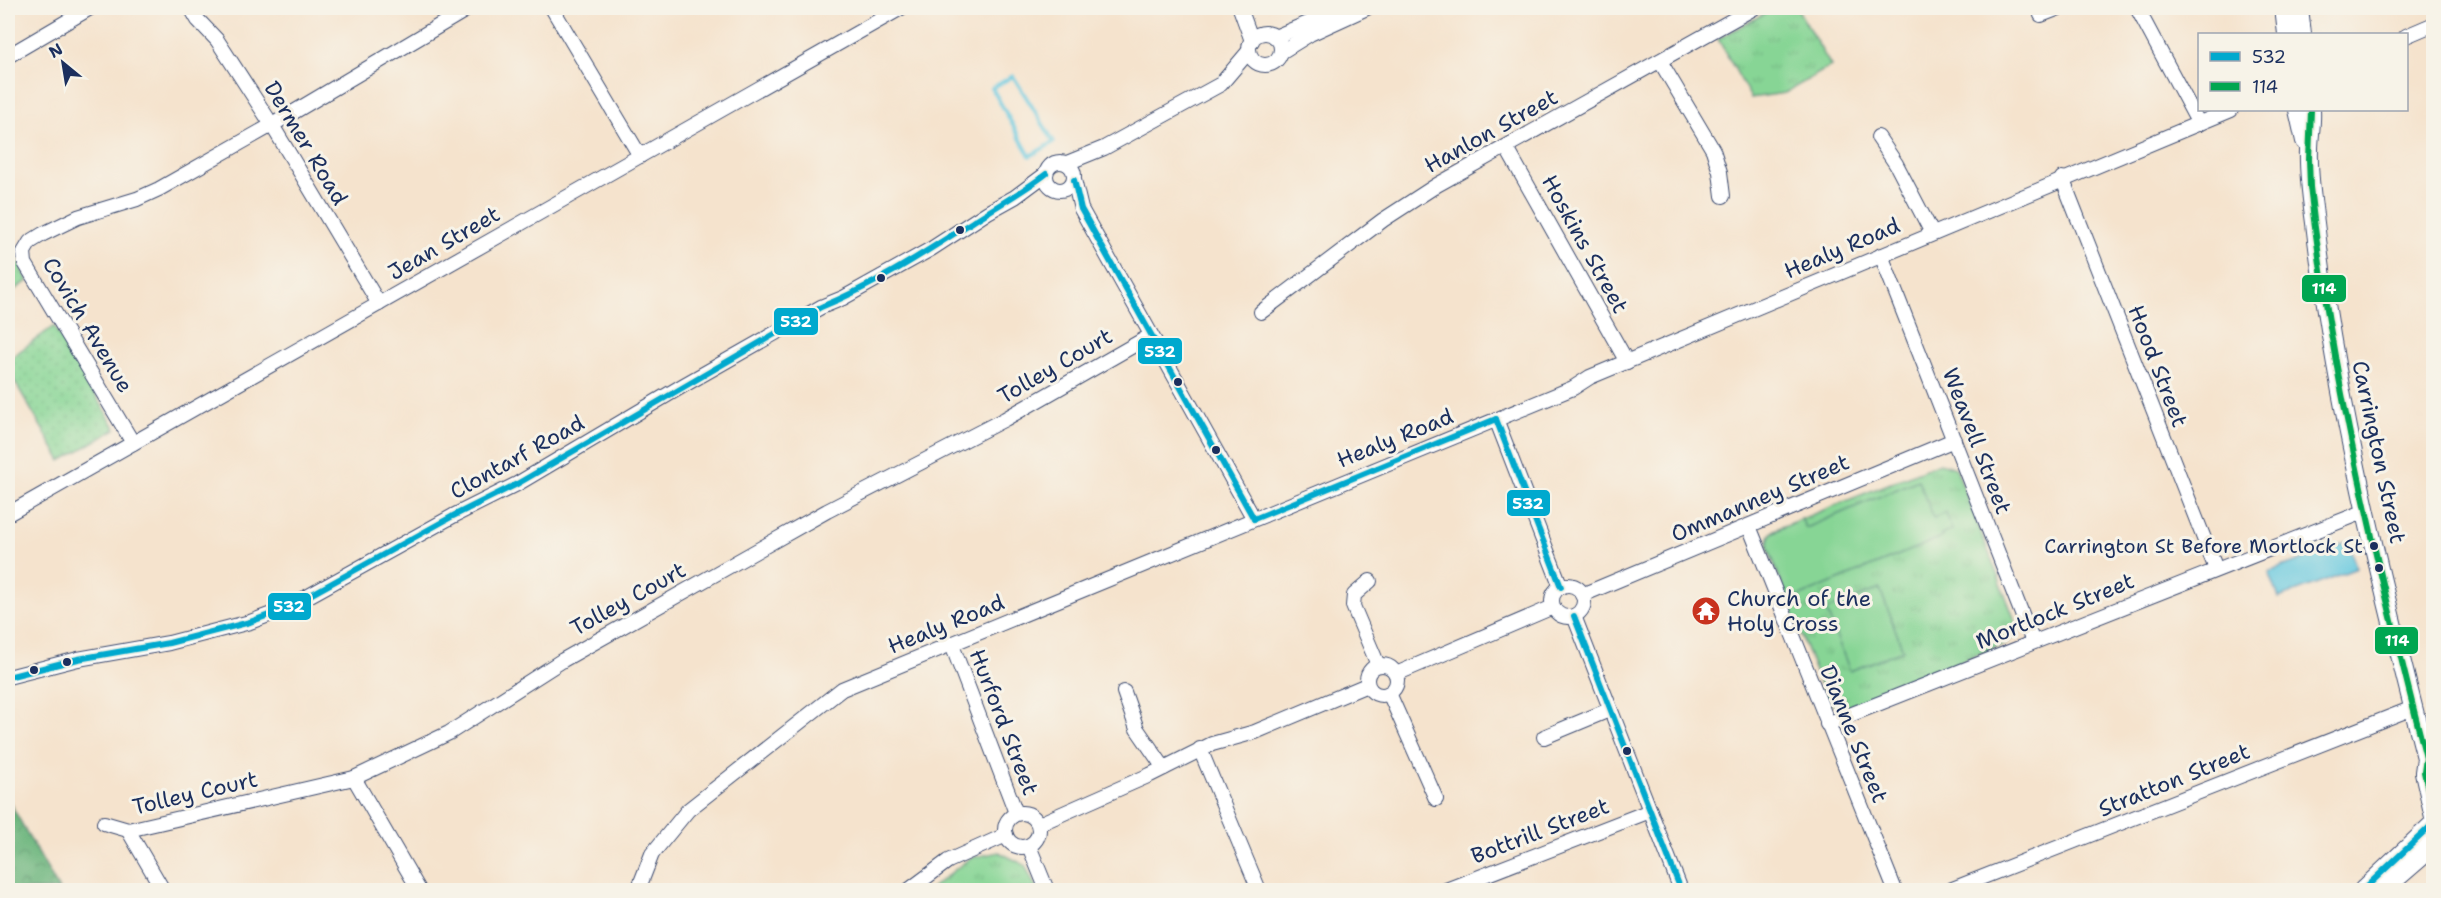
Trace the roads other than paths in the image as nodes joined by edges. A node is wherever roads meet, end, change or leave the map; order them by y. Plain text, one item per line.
1 (90, 8) edge
2 (191, 8) edge
3 (469, 8) edge
4 (552, 8) edge
5 (902, 8) edge
6 (1344, 8) edge
7 (1367, 8) edge
8 (1754, 8) edge
9 (2059, 8) edge
10 (2137, 8) edge
11 (2284, 8) edge
12 (2299, 8) edge
13 (1242, 11) edge
14 (2042, 15) dead end
15 (2433, 24) edge
16 (2287, 33) edge
17 (2302, 33) edge
18 (1271, 35) junction
19 (2408, 35) edge
20 (1250, 46) junction
21 (1281, 52) junction
22 (8, 56) edge
23 (1660, 61) junction
24 (1258, 64) junction
25 (1229, 77) junction
26 (2229, 111) edge
27 (2301, 111) edge
28 (2199, 124) junction
29 (272, 126) junction
30 (1878, 137) dead end
31 (1506, 147) junction
32 (1104, 148) junction
33 (640, 156) junction
34 (1067, 163) junction
35 (1046, 174) junction
36 (1074, 178) junction
37 (2062, 178) junction
38 (1055, 189) junction
39 (1723, 196) dead end
40 (1016, 197) junction
41 (1081, 209) junction
42 (1932, 233) junction
43 (1881, 255) junction
44 (379, 304) junction
45 (1261, 312) dead end
46 (1150, 336) junction
47 (1627, 362) junction
48 (1496, 419) junction
49 (1954, 440) junction
50 (134, 443) junction
51 (2366, 511) junction
52 (8, 514) edge
53 (1254, 519) junction
54 (1749, 526) junction
55 (2216, 569) junction
56 (1370, 581) dead end
57 (1561, 587) junction
58 (1582, 595) junction
59 (1553, 607) junction
60 (1574, 616) junction
61 (2033, 642) junction
62 (952, 645) junction
63 (1378, 665) junction
64 (1396, 674) junction
65 (8, 676) edge
66 (1367, 685) junction
67 (1124, 692) dead end
68 (1389, 693) junction
69 (2413, 708) junction
70 (1609, 710) junction
71 (1827, 724) junction
72 (1544, 737) dead end
73 (1200, 749) junction
74 (2430, 762) edge
75 (1164, 768) junction
76 (354, 778) junction
77 (1436, 799) dead end
78 (1650, 811) junction
79 (1016, 813) junction
80 (2433, 817) edge
81 (104, 823) dead end
82 (2433, 823) edge
83 (1039, 824) junction
84 (128, 830) junction
85 (1006, 835) junction
86 (1029, 846) junction
87 (2433, 846) edge
88 (1468, 886) edge
89 (417, 887) edge
90 (163, 891) edge
91 (403, 891) edge
92 (638, 891) edge
93 (909, 891) edge
94 (1047, 891) edge
95 (1259, 891) edge
96 (1446, 891) edge
97 (1681, 891) edge
98 (1895, 891) edge
99 (1950, 891) edge
100 (2363, 891) edge
101 (2383, 891) edge

1 - 22 street
2 - 29 street, Dermer Road
3 - 29 street
4 - 33 street
5 - 33 street, Jean Street
6 - 18 street
7 - 21 street
8 - 23 street, Hanlon Street
9 - 14 street
10 - 28 street
11 - 16 main road
12 - 17 main road
13 - 18 street
13 - 20 street
15 - 19 street
18 - 20 street
18 - 21 street
20 - 24 street
20 - 25 street
21 - 24 street
23 - 31 street, Hanlon Street
23 - 39 street
24 - 25 street
25 - 32 street
26 - 28 street, Healy Road
27 - 51 main road, Carrington Street
28 - 37 street, Healy Road
29 - 44 street, Dermer Road
29 - 50 street, Covich Avenue
30 - 42 street
31 - 45 street, Hanlon Street
31 - 47 street, Hoskins Street
32 - 34 street
32 - 36 street
33 - 44 street, Jean Street
34 - 35 street
34 - 36 street
35 - 38 street
35 - 40 street, Clontarf Road
36 - 38 street
36 - 41 street
37 - 42 street, Healy Road
37 - 55 street, Hood Street
38 - 40 street, Clontarf Road
38 - 41 street
40 - 65 street, Clontarf Road
41 - 46 street
42 - 43 street, Healy Road
43 - 47 street, Healy Road
43 - 49 street, Weavell Street
44 - 50 street, Jean Street
46 - 53 street
46 - 76 street, Tolley Court
47 - 48 street, Healy Road
48 - 53 street, Healy Road
48 - 57 street
49 - 54 street, Ommanney Street
49 - 61 street, Weavell Street
50 - 52 street, Jean Street
51 - 55 street, Mortlock Street
51 - 69 main road, Carrington Street
53 - 62 street, Healy Road
54 - 58 street, Ommanney Street
54 - 71 street, Dianne Street
55 - 61 street, Mortlock Street
56 - 63 street
57 - 58 street
57 - 59 street
58 - 60 street
59 - 60 street
59 - 64 street
60 - 70 street
61 - 71 street, Mortlock Street
62 - 79 street, Hurford Street
62 - 92 street, Healy Road
63 - 64 street
63 - 66 street
64 - 68 street
66 - 68 street
66 - 73 street
67 - 75 street
68 - 77 street
69 - 74 main road, Carrington Street
69 - 99 street, Stratton Street
70 - 72 street
70 - 78 street
71 - 98 street, Dianne Street
73 - 75 street
73 - 95 street
74 - 80 main road, Carrington Street
75 - 83 street
76 - 84 street, Tolley Court
76 - 89 street
78 - 88 street, Bottrill Street
78 - 97 street
79 - 83 street
79 - 85 street
81 - 84 street, Tolley Court
82 - 100 main road
83 - 86 street
84 - 90 street
85 - 86 street
85 - 93 street
86 - 94 street
87 - 101 main road
88 - 96 street, Bottrill Street
89 - 91 street

